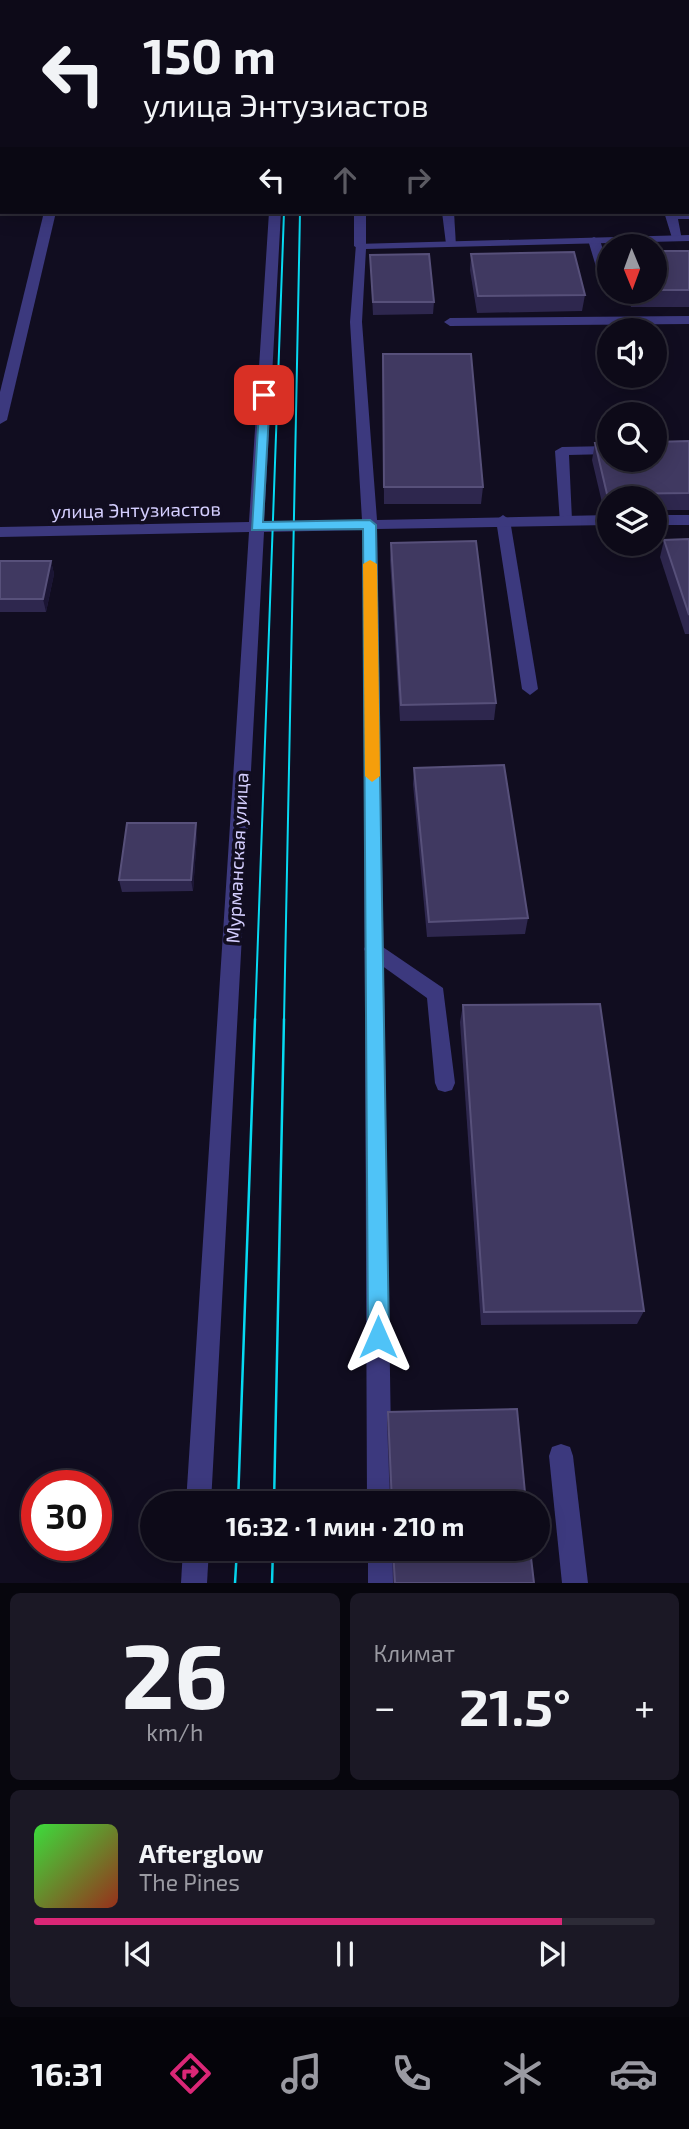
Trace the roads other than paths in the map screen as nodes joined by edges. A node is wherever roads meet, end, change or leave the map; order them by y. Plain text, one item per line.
1 (50, 214) edge
2 (275, 214) edge
3 (360, 214) edge
4 (448, 214) edge
5 (671, 214) edge
6 (689, 216) edge
7 (683, 238) edge
8 (594, 240) junction
9 (452, 244) junction
10 (360, 246) junction
11 (597, 250) edge
12 (689, 320) edge
13 (667, 321) edge
14 (450, 322) dead end
15 (597, 322) edge
16 (0, 420) edge
17 (597, 450) edge
18 (503, 520) junction
19 (565, 520) junction
20 (597, 520) edge
21 (667, 520) edge
22 (689, 520) edge
23 (370, 525) junction
24 (256, 527) junction
25 (0, 532) edge
26 (530, 689) dead end
27 (374, 949) junction
28 (445, 1083) dead end
29 (561, 1456) dead end
30 (200, 1491) edge
31 (380, 1491) edge
32 (195, 1561) edge
33 (381, 1561) edge
34 (194, 1583) edge
35 (381, 1583) edge
36 (575, 1583) edge

1 - 16 street
2 - 24 street, Мурманская улица
3 - 10 street
4 - 9 street
5 - 6 street
5 - 7 street
7 - 8 street
8 - 9 street
8 - 11 street
9 - 10 street
10 - 23 street
12 - 13 street
14 - 15 street
17 - 19 street
18 - 19 street, улица Энтузиастов
18 - 23 street, улица Энтузиастов
18 - 26 street
19 - 20 street, улица Энтузиастов
21 - 22 street
23 - 24 street, улица Энтузиастов
23 - 27 street
24 - 25 street, улица Энтузиастов
24 - 30 street, Мурманская улица
27 - 28 street
27 - 31 street
29 - 36 street
32 - 34 street
33 - 35 street

